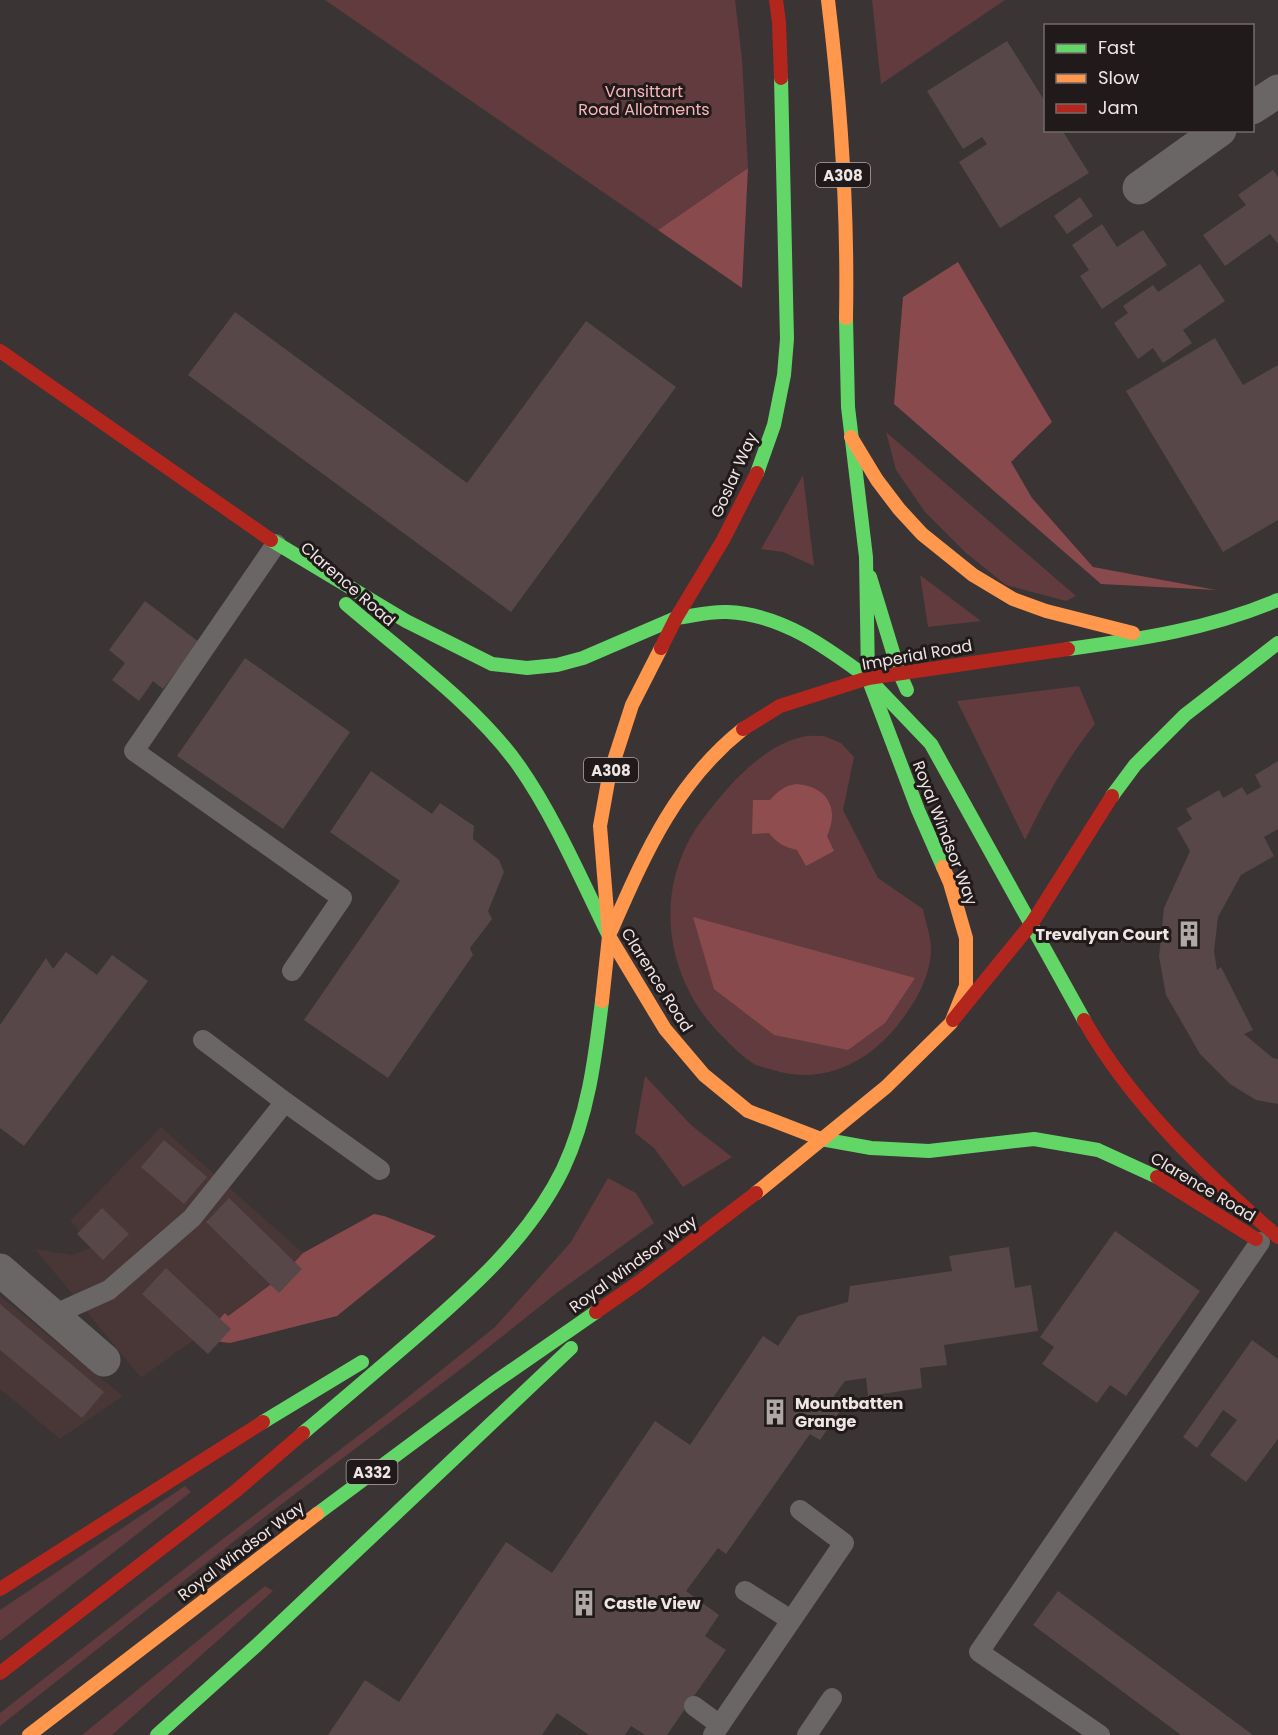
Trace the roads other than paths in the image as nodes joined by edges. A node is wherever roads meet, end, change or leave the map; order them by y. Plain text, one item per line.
1 (776, 0) edge
2 (828, 0) edge
3 (1278, 91) edge
4 (1254, 107) edge
5 (1218, 132) edge
6 (1139, 188) dead end
7 (0, 351) edge
8 (851, 436) junction
9 (276, 544) junction
10 (866, 564) junction
11 (1278, 600) edge
12 (676, 618) junction
13 (1151, 637) junction
14 (1278, 643) edge
15 (899, 672) junction
16 (868, 678) junction
17 (931, 744) junction
18 (1032, 923) junction
19 (609, 936) junction
20 (292, 971) dead end
21 (951, 1023) junction
22 (203, 1040) dead end
23 (285, 1102) junction
24 (821, 1139) junction
25 (380, 1170) dead end
26 (1269, 1242) edge
27 (0, 1270) edge
28 (639, 1282) junction
29 (51, 1316) junction
30 (431, 1322) junction
31 (104, 1360) dead end
32 (800, 1510) dead end
33 (0, 1589) edge
34 (745, 1591) dead end
35 (791, 1620) junction
36 (0, 1673) edge
37 (832, 1698) dead end
38 (694, 1706) dead end
39 (717, 1730) edge
40 (29, 1735) edge
41 (157, 1735) edge
42 (807, 1735) edge
43 (1100, 1735) edge

1 - 12 main road, Goslar Way / A308
2 - 8 main road, A308
3 - 4 street
5 - 6 street
7 - 9 main road, Clarence Road
8 - 10 main road, A308
8 - 13 main road
9 - 12 main road, Clarence Road
9 - 19 main road, Clarence Road
9 - 20 lane
10 - 15 main road
10 - 16 main road, A308
11 - 13 main road, Imperial Road
12 - 16 main road, Clarence Road
12 - 19 main road, Goslar Way / A308
13 - 15 main road, Imperial Road
14 - 18 main road
15 - 16 main road, Imperial Road
15 - 17 main road
16 - 17 main road, Clarence Road
16 - 19 main road, Imperial Road
16 - 21 main road, Royal Windsor Way
17 - 18 main road, Clarence Road
18 - 21 main road
18 - 26 main road, Clarence Road
19 - 24 main road, Clarence Road
19 - 30 main road
21 - 24 main road, Royal Windsor Way
22 - 23 lane
23 - 25 lane
23 - 29 lane
24 - 26 main road, Clarence Road
24 - 28 main road, Royal Windsor Way / A332
26 - 43 lane
27 - 29 street
28 - 40 main road, Royal Windsor Way / A332
28 - 41 main road
29 - 31 street
30 - 33 main road
30 - 36 main road
32 - 35 lane
34 - 35 lane
35 - 39 lane
37 - 42 lane
38 - 39 lane

